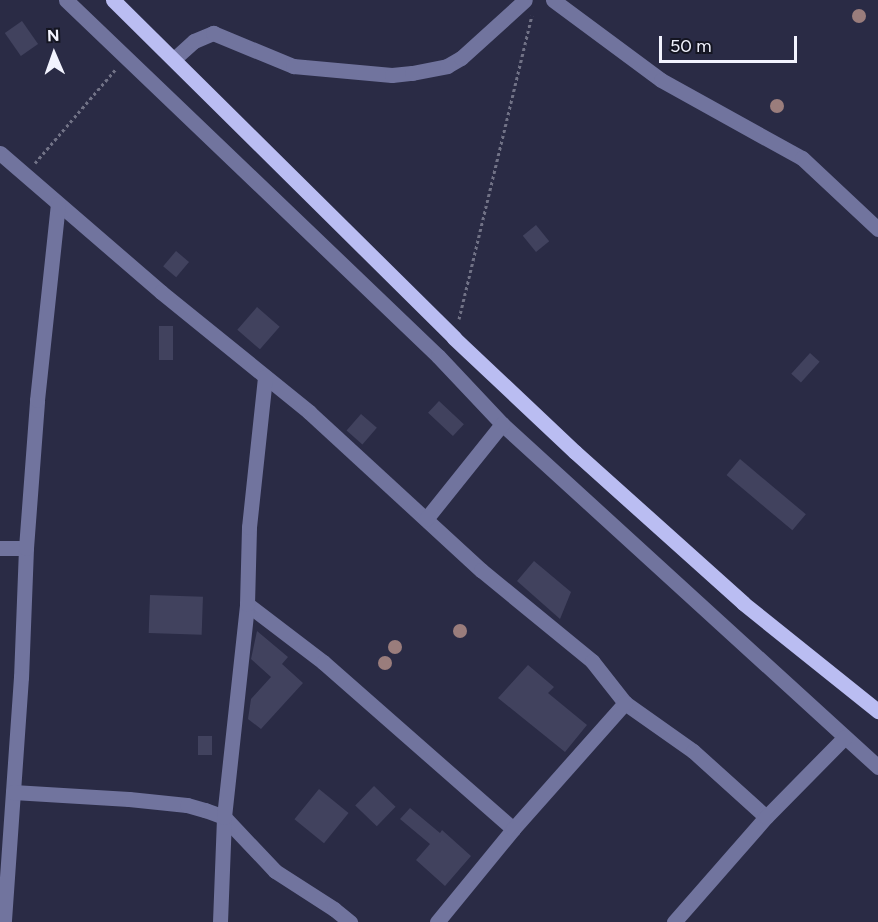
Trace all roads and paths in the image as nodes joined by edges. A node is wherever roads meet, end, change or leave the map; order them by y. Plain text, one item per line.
1 (66, 0) edge
2 (113, 0) edge
3 (553, 0) edge
4 (529, 6) edge
5 (127, 57) junction
6 (174, 59) junction
7 (0, 153) edge
8 (24, 176) junction
9 (58, 204) junction
10 (878, 229) edge
11 (454, 339) junction
12 (265, 378) junction
13 (502, 424) junction
14 (426, 519) junction
15 (26, 548) junction
16 (0, 549) edge
17 (247, 604) junction
18 (625, 703) junction
19 (878, 711) edge
20 (845, 737) junction
21 (878, 767) edge
22 (14, 792) junction
23 (766, 817) junction
24 (224, 818) junction
25 (513, 829) junction
26 (4, 922) edge
27 (220, 922) edge
28 (350, 922) edge
29 (437, 922) edge
30 (674, 922) edge

1 - 5 street
2 - 6 main road
3 - 10 street
4 - 6 street
4 - 11 path
5 - 8 path
5 - 13 street
6 - 11 main road
7 - 8 street
8 - 9 street
9 - 12 street
9 - 15 street
11 - 19 main road
12 - 14 street
12 - 17 street
13 - 14 street
13 - 20 street
14 - 18 street
15 - 16 street
15 - 22 street
17 - 24 street
17 - 25 street
18 - 23 street
18 - 25 street
20 - 21 street
20 - 23 street
22 - 24 street
22 - 26 street
23 - 30 street
24 - 27 street
24 - 28 street
25 - 29 street

